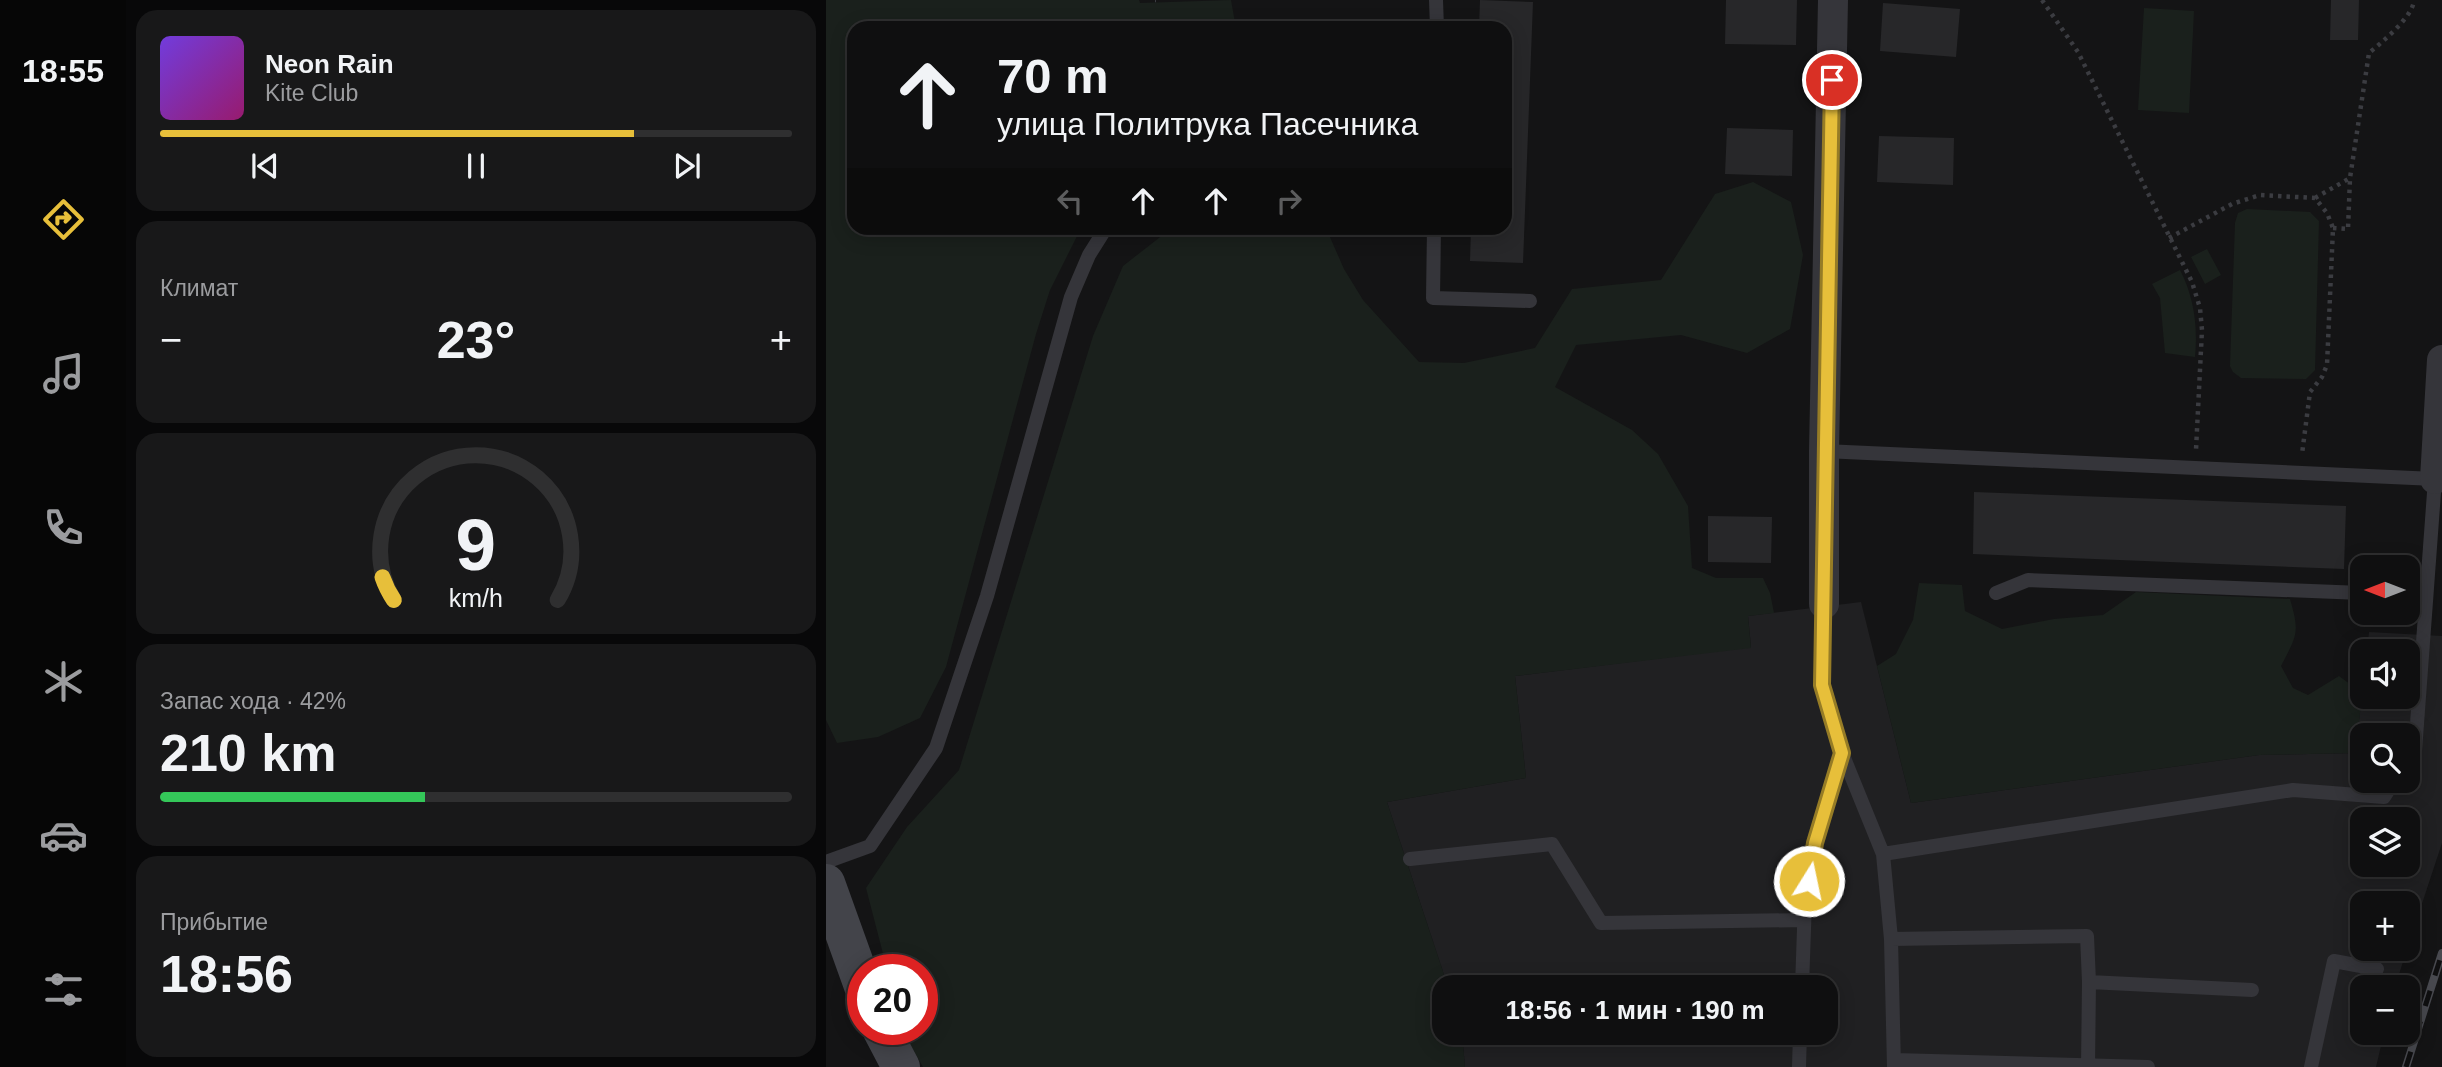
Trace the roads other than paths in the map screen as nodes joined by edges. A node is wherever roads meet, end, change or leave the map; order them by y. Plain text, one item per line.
1 (1436, 0) edge
2 (1833, 0) edge
3 (1437, 21) edge
4 (1102, 235) edge
5 (1434, 235) edge
6 (1530, 300) dead end
7 (2442, 360) edge
8 (1824, 451) junction
9 (2435, 479) junction
10 (1996, 593) dead end
11 (2350, 593) edge
12 (2420, 595) edge
13 (2426, 595) junction
14 (1824, 604) joint
15 (2417, 723) edge
16 (1842, 753) junction
17 (2387, 793) edge
18 (1883, 854) junction
19 (1410, 859) dead end
20 (826, 862) edge
21 (826, 883) edge
22 (1804, 920) junction
23 (1891, 939) junction
24 (852, 954) edge
25 (2377, 969) dead end
26 (1802, 975) edge
27 (2089, 982) junction
28 (2252, 990) dead end
29 (1800, 1045) edge
30 (1894, 1063) edge
31 (2088, 1066) edge
32 (1799, 1067) edge
33 (2148, 1067) edge
34 (2311, 1067) edge

1 - 3 lane
2 - 8 street
4 - 20 lane
5 - 6 lane
7 - 9 street
8 - 9 lane
8 - 14 street
9 - 13 lane
10 - 11 lane
12 - 13 lane
13 - 15 lane
14 - 16 lane
16 - 18 lane
16 - 22 lane
17 - 18 lane
18 - 23 lane
19 - 22 lane
21 - 24 main road
22 - 26 lane
23 - 27 lane
23 - 30 lane
25 - 34 lane
27 - 28 lane
27 - 31 lane
29 - 32 lane
30 - 31 lane
31 - 33 lane

